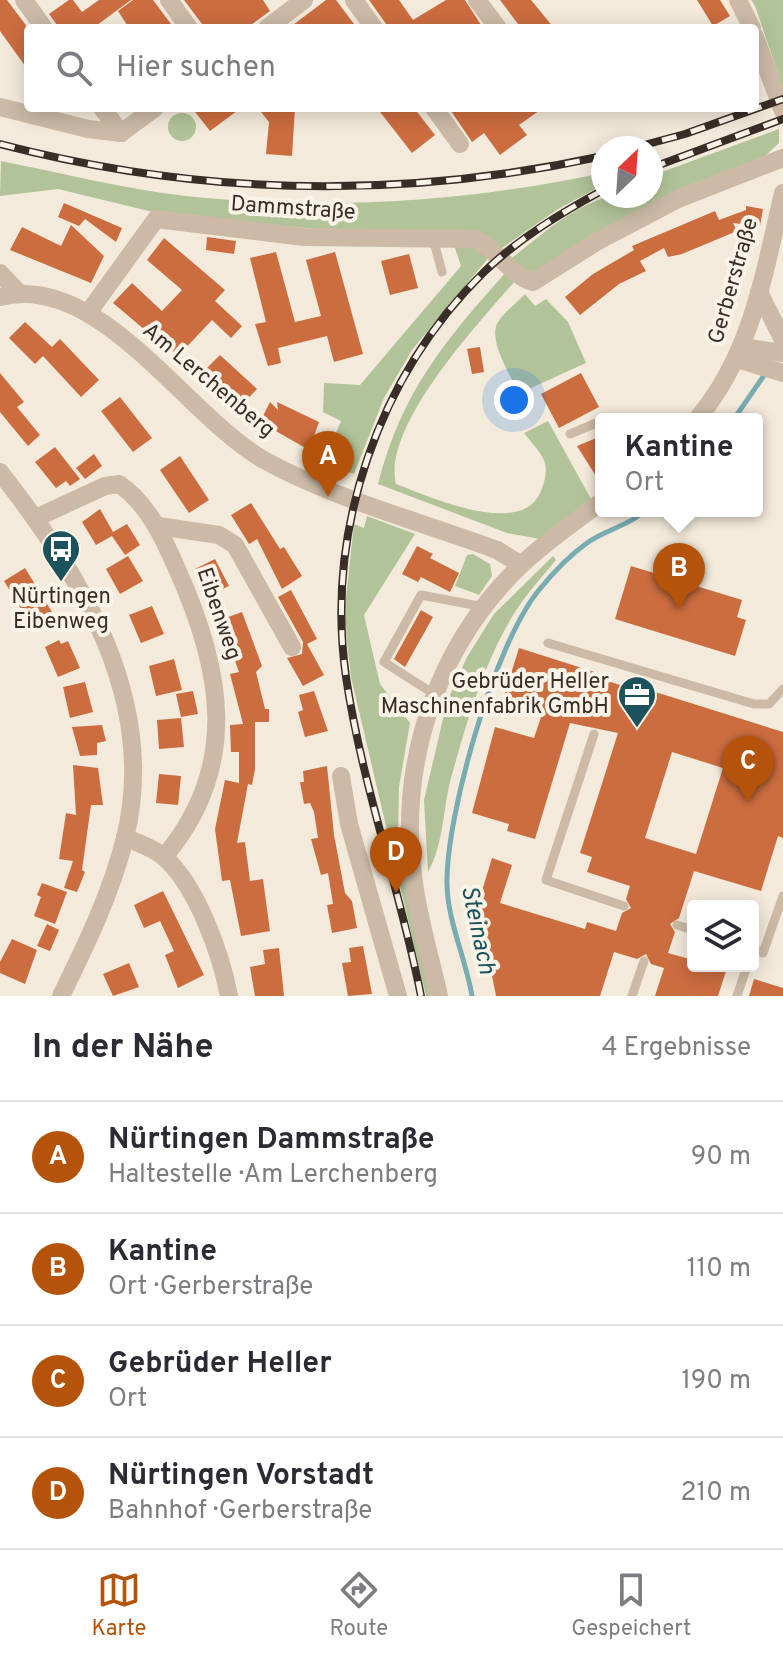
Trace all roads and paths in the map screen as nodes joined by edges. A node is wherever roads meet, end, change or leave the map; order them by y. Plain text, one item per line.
1 (24, 0) edge
2 (169, 0) edge
3 (304, 0) edge
4 (354, 0) edge
5 (477, 0) edge
6 (738, 0) edge
7 (41, 24) edge
8 (186, 24) edge
9 (272, 24) edge
10 (371, 24) edge
11 (495, 24) edge
12 (750, 24) edge
13 (759, 48) edge
14 (0, 107) edge
15 (783, 111) edge
16 (105, 112) edge
17 (150, 112) edge
18 (437, 112) edge
19 (121, 133) junction
20 (460, 144) dead end
21 (783, 158) edge
22 (783, 193) edge
23 (433, 238) junction
24 (442, 272) dead end
25 (0, 273) edge
26 (759, 292) junction
27 (9, 295) edge
28 (88, 313) junction
29 (783, 340) edge
30 (783, 353) edge
31 (750, 354) junction
32 (783, 373) edge
33 (702, 413) edge
34 (595, 424) edge
35 (570, 434) dead end
36 (0, 472) edge
37 (595, 507) edge
38 (36, 518) junction
39 (158, 526) junction
40 (521, 565) junction
41 (484, 607) junction
42 (548, 643) dead end
43 (292, 647) dead end
44 (783, 689) edge
45 (434, 694) junction
46 (594, 734) dead end
47 (341, 776) dead end
48 (125, 837) junction
49 (164, 857) junction
50 (783, 896) edge
51 (624, 906) dead end
52 (677, 925) dead end
53 (687, 928) edge
54 (759, 951) edge
55 (644, 961) dead end
56 (745, 972) edge
57 (61, 996) edge
58 (229, 996) edge
59 (398, 996) edge
60 (439, 996) edge
61 (632, 996) edge
62 (737, 996) edge

1 - 7 street
2 - 8 street
3 - 9 street
4 - 10 street
5 - 11 street
6 - 12 street
13 - 15 street
14 - 19 street
16 - 19 street
17 - 19 street
18 - 20 street
21 - 23 street, Dammstraße
22 - 26 street, Gerberstraße
23 - 24 lane
23 - 28 street, Dammstraße
25 - 27 street
26 - 29 street
26 - 31 street, Gerberstraße
27 - 28 street, Am Lerchenberg
28 - 40 street, Am Lerchenberg
30 - 31 street
31 - 32 street
31 - 33 street, Gerberstraße
34 - 35 lane
36 - 38 street
37 - 40 street
38 - 39 street, Eibenweg
38 - 48 street
39 - 43 street
39 - 49 street, Eibenweg
40 - 41 street
41 - 45 street
41 - 45 lane
42 - 44 lane
45 - 60 street
46 - 51 lane
47 - 59 street
48 - 49 street
48 - 57 street
49 - 58 street
50 - 54 lane
52 - 53 lane
55 - 61 lane
56 - 62 lane

